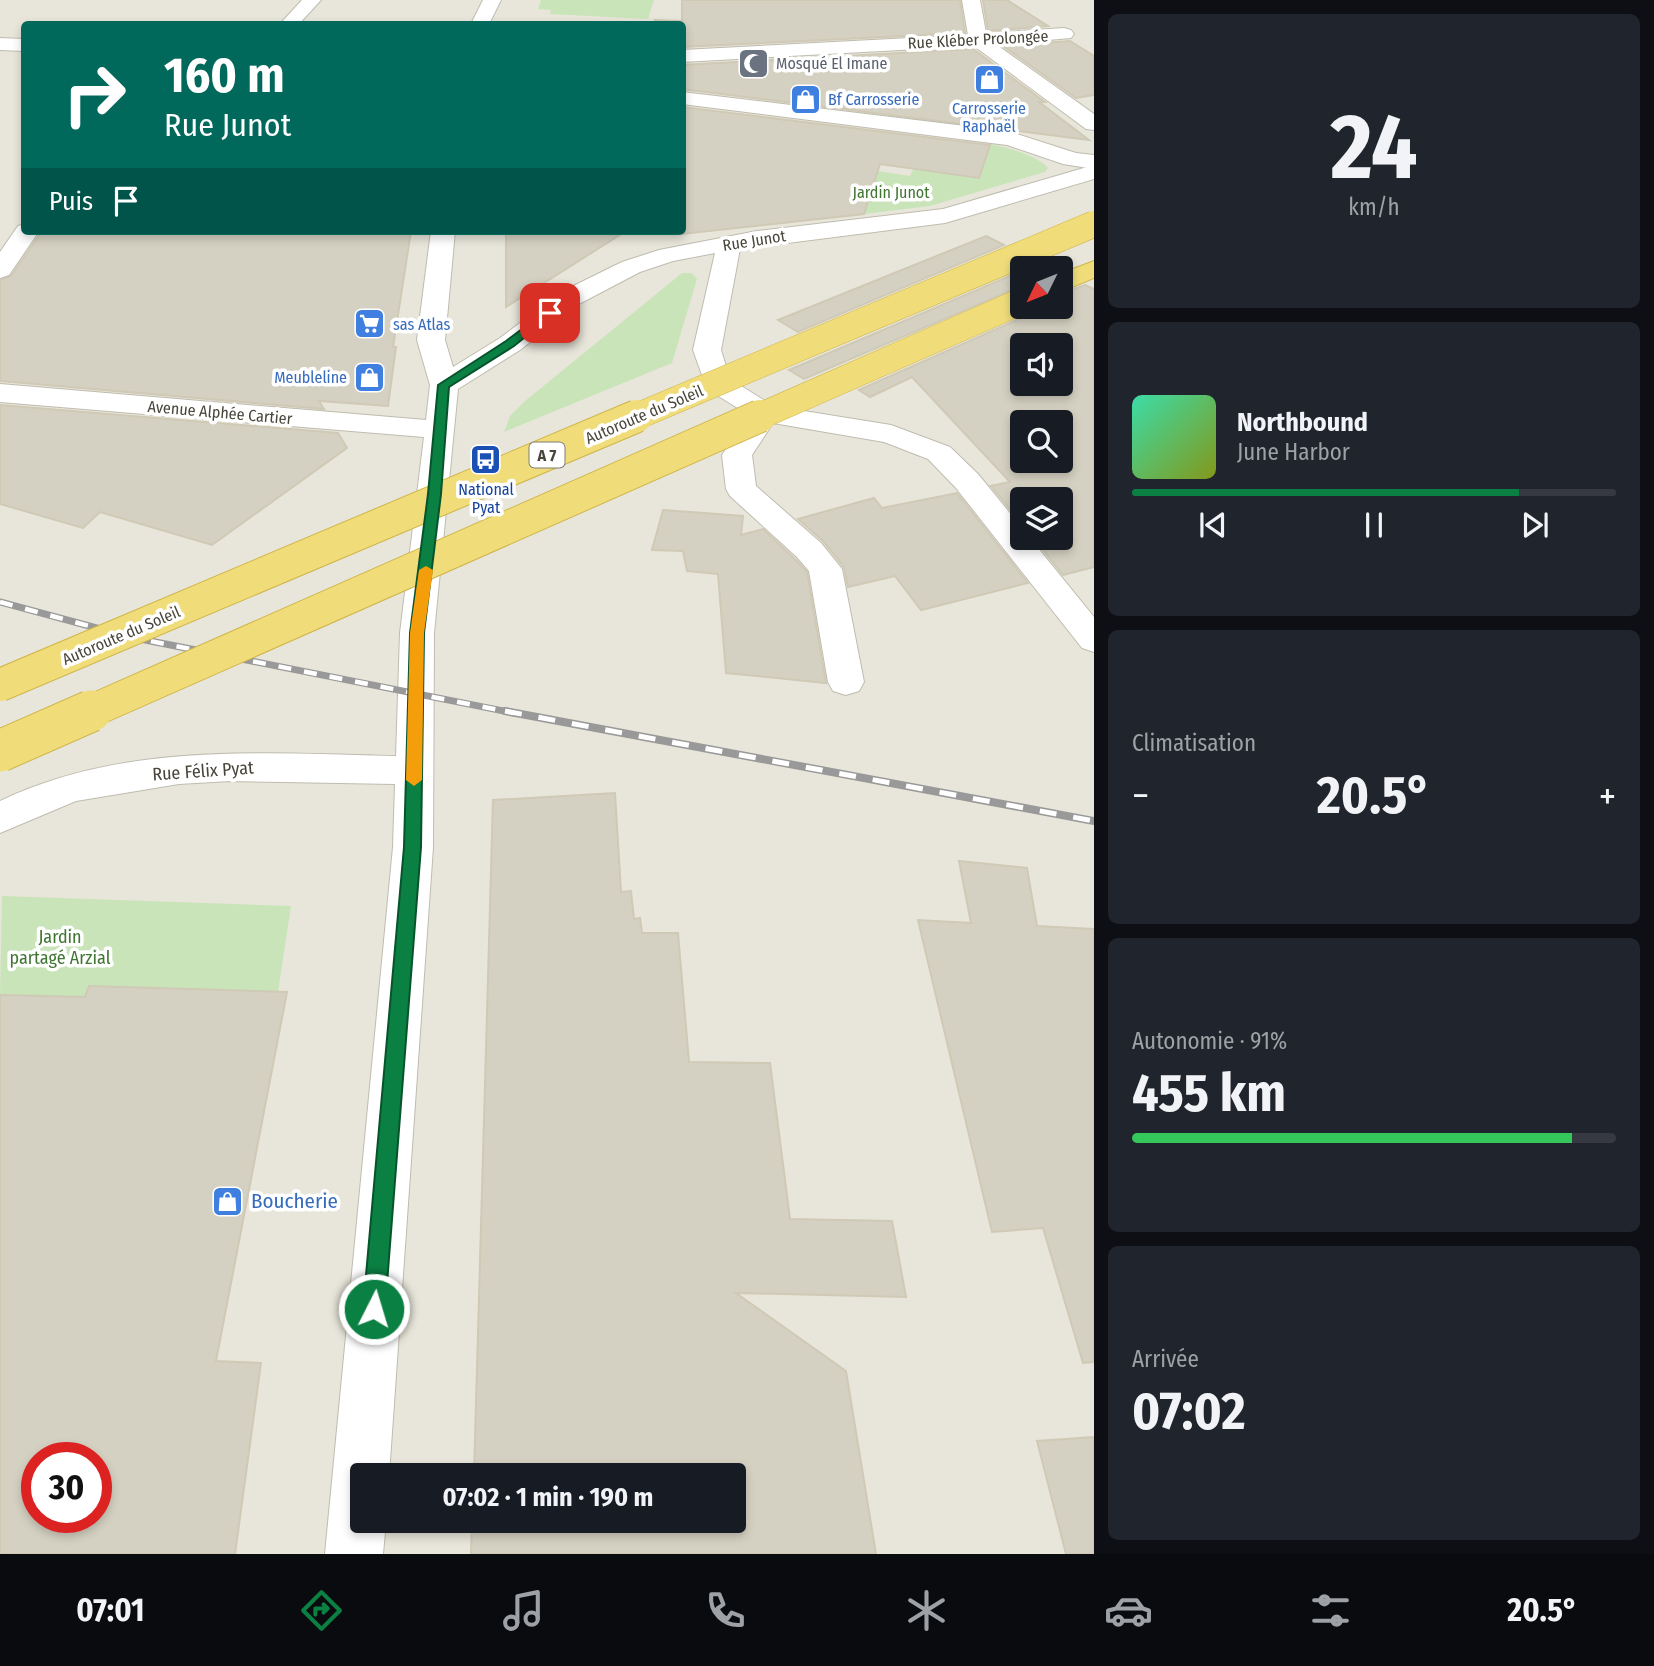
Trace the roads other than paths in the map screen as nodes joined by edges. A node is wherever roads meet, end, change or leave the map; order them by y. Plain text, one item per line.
1 (312, 0) edge
2 (492, 0) edge
3 (971, 0) edge
4 (292, 21) edge
5 (482, 21) edge
6 (1064, 34) dead end
7 (978, 40) junction
8 (0, 44) edge
9 (21, 45) edge
10 (686, 56) edge
11 (686, 98) edge
12 (1094, 124) edge
13 (1094, 162) edge
14 (1094, 172) edge
15 (1094, 224) edge
16 (24, 235) edge
17 (443, 235) edge
18 (729, 244) junction
19 (1094, 269) edge
20 (0, 270) edge
21 (1073, 278) edge
22 (1010, 306) edge
23 (444, 385) junction
24 (0, 393) edge
25 (765, 413) junction
26 (441, 430) junction
27 (1094, 640) edge
28 (846, 682) dead end
29 (0, 685) edge
30 (0, 751) edge
31 (414, 770) junction
32 (0, 818) edge
33 (354, 1554) edge

1 - 4 street
2 - 5 street
3 - 7 street
6 - 7 street, Rue Kléber Prolongée
7 - 10 street, Rue Kléber Prolongée
7 - 12 street
8 - 9 street
11 - 13 street
14 - 18 street, Rue Junot
15 - 29 highway, Autoroute du Soleil / A 7, bridge
16 - 20 street
17 - 23 street
18 - 23 street, Rue Junot
18 - 25 street
19 - 21 highway
22 - 30 highway, bridge
23 - 26 street
24 - 26 street, Avenue Alphée Cartier
25 - 27 street
25 - 28 street
26 - 31 street
31 - 32 street, Rue Félix Pyat
31 - 33 street

